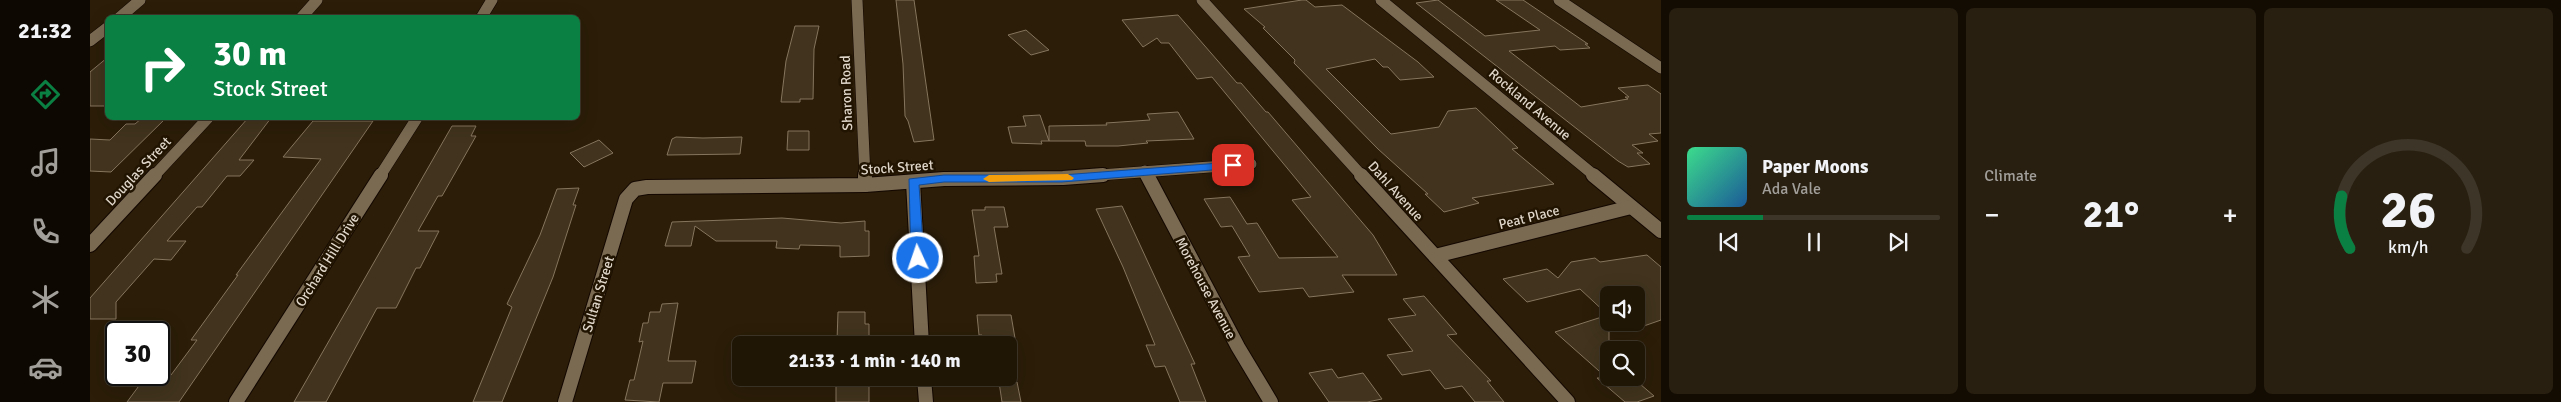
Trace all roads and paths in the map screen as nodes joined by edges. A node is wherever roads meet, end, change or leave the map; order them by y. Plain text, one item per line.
1 (140, 0) edge
2 (317, 0) edge
3 (492, 0) edge
4 (857, 0) edge
5 (1202, 0) edge
6 (1380, 0) edge
7 (1559, 0) edge
8 (122, 15) edge
9 (304, 15) edge
10 (483, 15) edge
11 (105, 28) edge
12 (90, 41) edge
13 (1661, 68) edge
14 (206, 120) edge
15 (416, 120) edge
16 (1251, 164) dead end
17 (1145, 171) junction
18 (913, 182) junction
19 (864, 185) junction
20 (635, 189) joint
21 (1631, 206) junction
22 (1661, 232) edge
23 (90, 246) edge
24 (1435, 256) junction
25 (922, 336) edge
26 (925, 386) edge
27 (236, 402) edge
28 (565, 402) edge
29 (926, 402) edge
30 (1271, 402) edge
31 (1568, 402) edge

1 - 8 street
2 - 9 street
3 - 10 street
4 - 19 street, Sharon Road
5 - 24 street, Dahl Avenue
6 - 21 street, Rockland Avenue
7 - 13 street
11 - 12 street
14 - 23 street, Douglas Street
15 - 27 street, Orchard Hill Drive
16 - 17 street, Stock Street
17 - 18 street, Stock Street
17 - 30 street, Morehouse Avenue
18 - 19 street, Stock Street
18 - 25 street
19 - 20 street, Stock Street
20 - 28 street, Sultan Street
21 - 22 street, Rockland Avenue
21 - 24 street, Peat Place
24 - 31 street, Dahl Avenue
26 - 29 street

